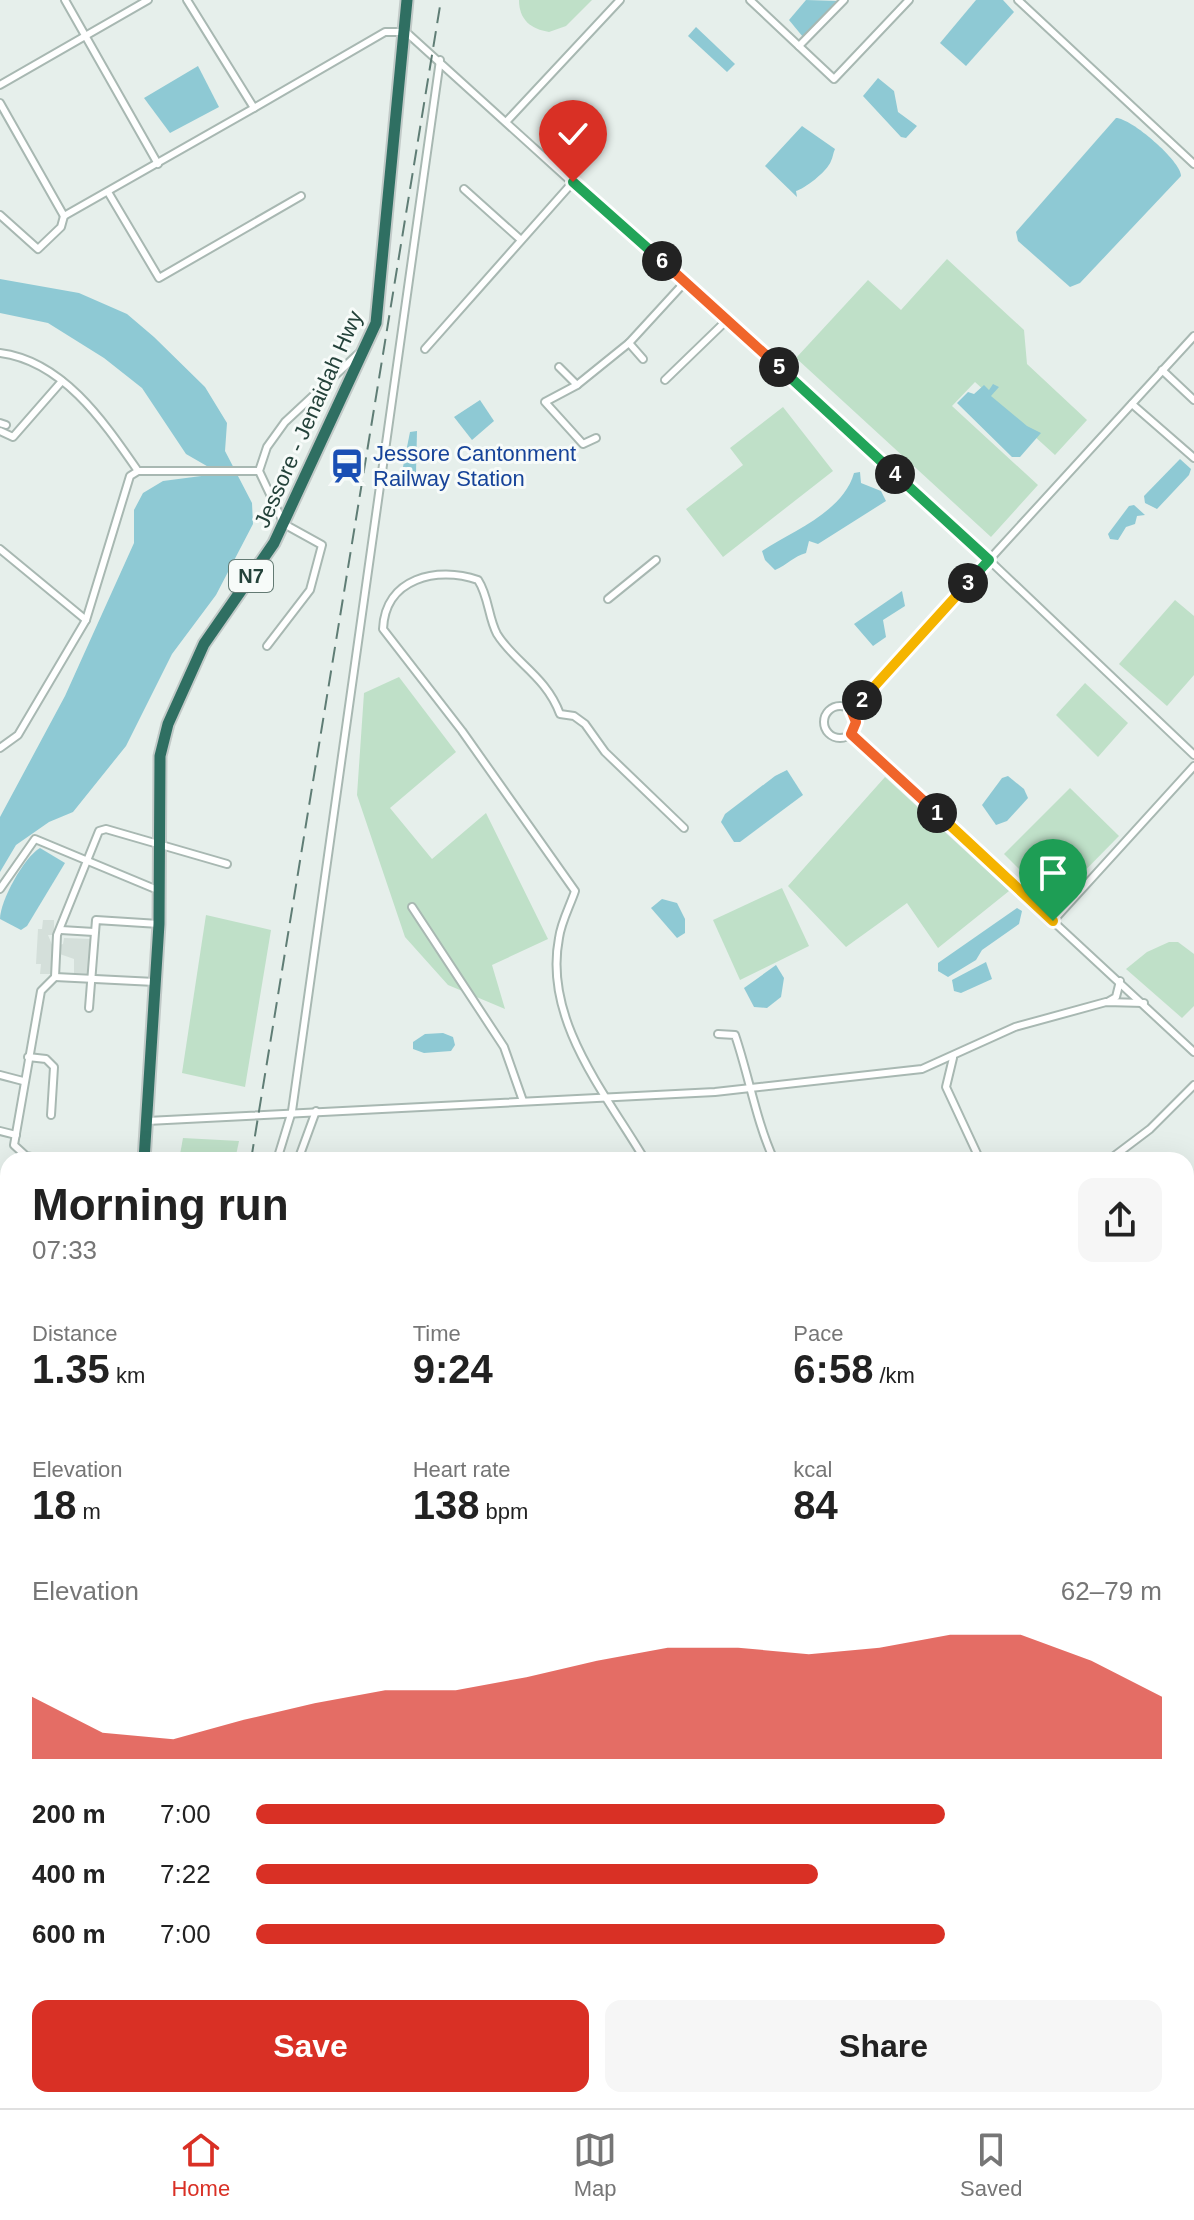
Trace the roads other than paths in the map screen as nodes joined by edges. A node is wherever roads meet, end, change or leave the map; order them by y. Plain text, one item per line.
1 (65, 0) edge
2 (148, 0) edge
3 (187, 0) edge
4 (407, 0) edge
5 (620, 0) edge
6 (750, 0) edge
7 (844, 0) edge
8 (909, 0) edge
9 (1018, 0) edge
10 (406, 32) junction
11 (87, 36) junction
12 (799, 46) junction
13 (440, 60) junction
14 (0, 85) edge
15 (0, 103) edge
16 (254, 108) junction
17 (506, 122) junction
18 (158, 164) junction
19 (1194, 164) edge
20 (573, 182) junction
21 (464, 189) dead end
22 (108, 192) junction
23 (301, 196) dead end
24 (0, 215) edge
25 (64, 216) junction
26 (521, 240) junction
27 (685, 282) junction
28 (727, 320) junction
29 (1194, 336) edge
30 (629, 343) junction
31 (367, 346) junction
32 (425, 349) dead end
33 (0, 353) edge
34 (643, 359) dead end
35 (559, 367) dead end
36 (1162, 370) junction
37 (665, 380) dead end
38 (62, 381) junction
39 (577, 385) junction
40 (1194, 400) edge
41 (1132, 404) junction
42 (1, 426) edge
43 (596, 438) dead end
44 (1194, 458) edge
45 (138, 471) junction
46 (259, 471) junction
47 (284, 524) junction
48 (0, 549) edge
49 (656, 560) dead end
50 (989, 560) junction
51 (608, 599) dead end
52 (86, 620) junction
53 (267, 646) dead end
54 (851, 710) junction
55 (851, 734) junction
56 (0, 748) edge
57 (1194, 755) edge
58 (1194, 766) edge
59 (684, 828) dead end
60 (162, 845) junction
61 (87, 861) junction
62 (227, 864) dead end
63 (0, 889) edge
64 (160, 891) junction
65 (412, 907) dead end
66 (1053, 921) junction
67 (159, 924) junction
68 (61, 930) junction
69 (94, 932) junction
70 (55, 977) junction
71 (91, 979) junction
72 (1120, 981) junction
73 (156, 982) junction
74 (1106, 1002) junction
75 (1144, 1003) junction
76 (89, 1008) dead end
77 (718, 1034) dead end
78 (1194, 1052) edge
79 (28, 1057) junction
80 (953, 1058) junction
81 (0, 1075) edge
82 (23, 1081) junction
83 (1194, 1085) edge
84 (753, 1088) junction
85 (608, 1098) junction
86 (523, 1101) junction
87 (292, 1111) junction
88 (316, 1111) junction
89 (51, 1115) dead end
90 (147, 1121) junction
91 (0, 1131) edge
92 (16, 1135) junction
93 (22, 1152) edge
94 (145, 1152) edge
95 (279, 1152) edge
96 (301, 1152) edge
97 (640, 1152) edge
98 (770, 1152) edge
99 (976, 1152) edge
100 (1120, 1152) edge

1 - 11 street
2 - 11 street
3 - 16 street
4 - 10 highway, Jessore - Jenaidah Hwy / N7
5 - 17 street
6 - 12 street
7 - 12 street
8 - 12 street
9 - 19 street
10 - 13 street
10 - 16 street
10 - 31 highway, Jessore - Jenaidah Hwy / N7
11 - 14 street
11 - 18 street
13 - 17 street
13 - 87 street
15 - 25 street
16 - 18 street
17 - 20 street
18 - 22 street
20 - 26 street
20 - 27 street
21 - 26 street
22 - 23 street
22 - 25 street
24 - 25 street
26 - 32 street
27 - 28 street
27 - 30 street
28 - 37 street
28 - 50 street
29 - 36 street
30 - 34 street
30 - 39 street
31 - 46 street
31 - 47 highway, Jessore - Jenaidah Hwy / N7
33 - 38 street
35 - 39 street
36 - 40 street
36 - 41 street
38 - 42 street
38 - 45 street
39 - 43 street
41 - 44 street
41 - 50 street
45 - 46 street
45 - 52 street
46 - 47 street
47 - 53 street
47 - 60 highway, Jessore - Jenaidah Hwy / N7
48 - 52 street
49 - 51 street
50 - 54 street
50 - 57 street
52 - 56 street
54 - 55 street
54 - 55 street
55 - 66 street
58 - 66 street
59 - 85 street
60 - 61 street
60 - 62 street
60 - 64 highway, Jessore - Jenaidah Hwy / N7
61 - 63 street
61 - 64 street
61 - 68 street
64 - 67 highway, Jessore - Jenaidah Hwy / N7
65 - 86 street
66 - 72 street
67 - 69 street
67 - 73 highway, Jessore - Jenaidah Hwy / N7
68 - 69 street
68 - 70 street
69 - 71 street
70 - 71 street
70 - 79 street
71 - 73 street
71 - 76 street
72 - 74 street
72 - 75 street
73 - 90 highway, Jessore - Jenaidah Hwy / N7
74 - 75 street
74 - 80 street
75 - 78 street
77 - 84 street
79 - 82 street
79 - 89 street
80 - 84 street
80 - 99 street
81 - 82 street
82 - 92 street
83 - 100 street
84 - 85 street
84 - 98 street
85 - 86 street
85 - 97 street
86 - 88 street
87 - 88 street
87 - 90 street
87 - 95 street
88 - 96 street
90 - 94 highway, Jessore - Jenaidah Hwy / N7
91 - 92 street
92 - 93 street

